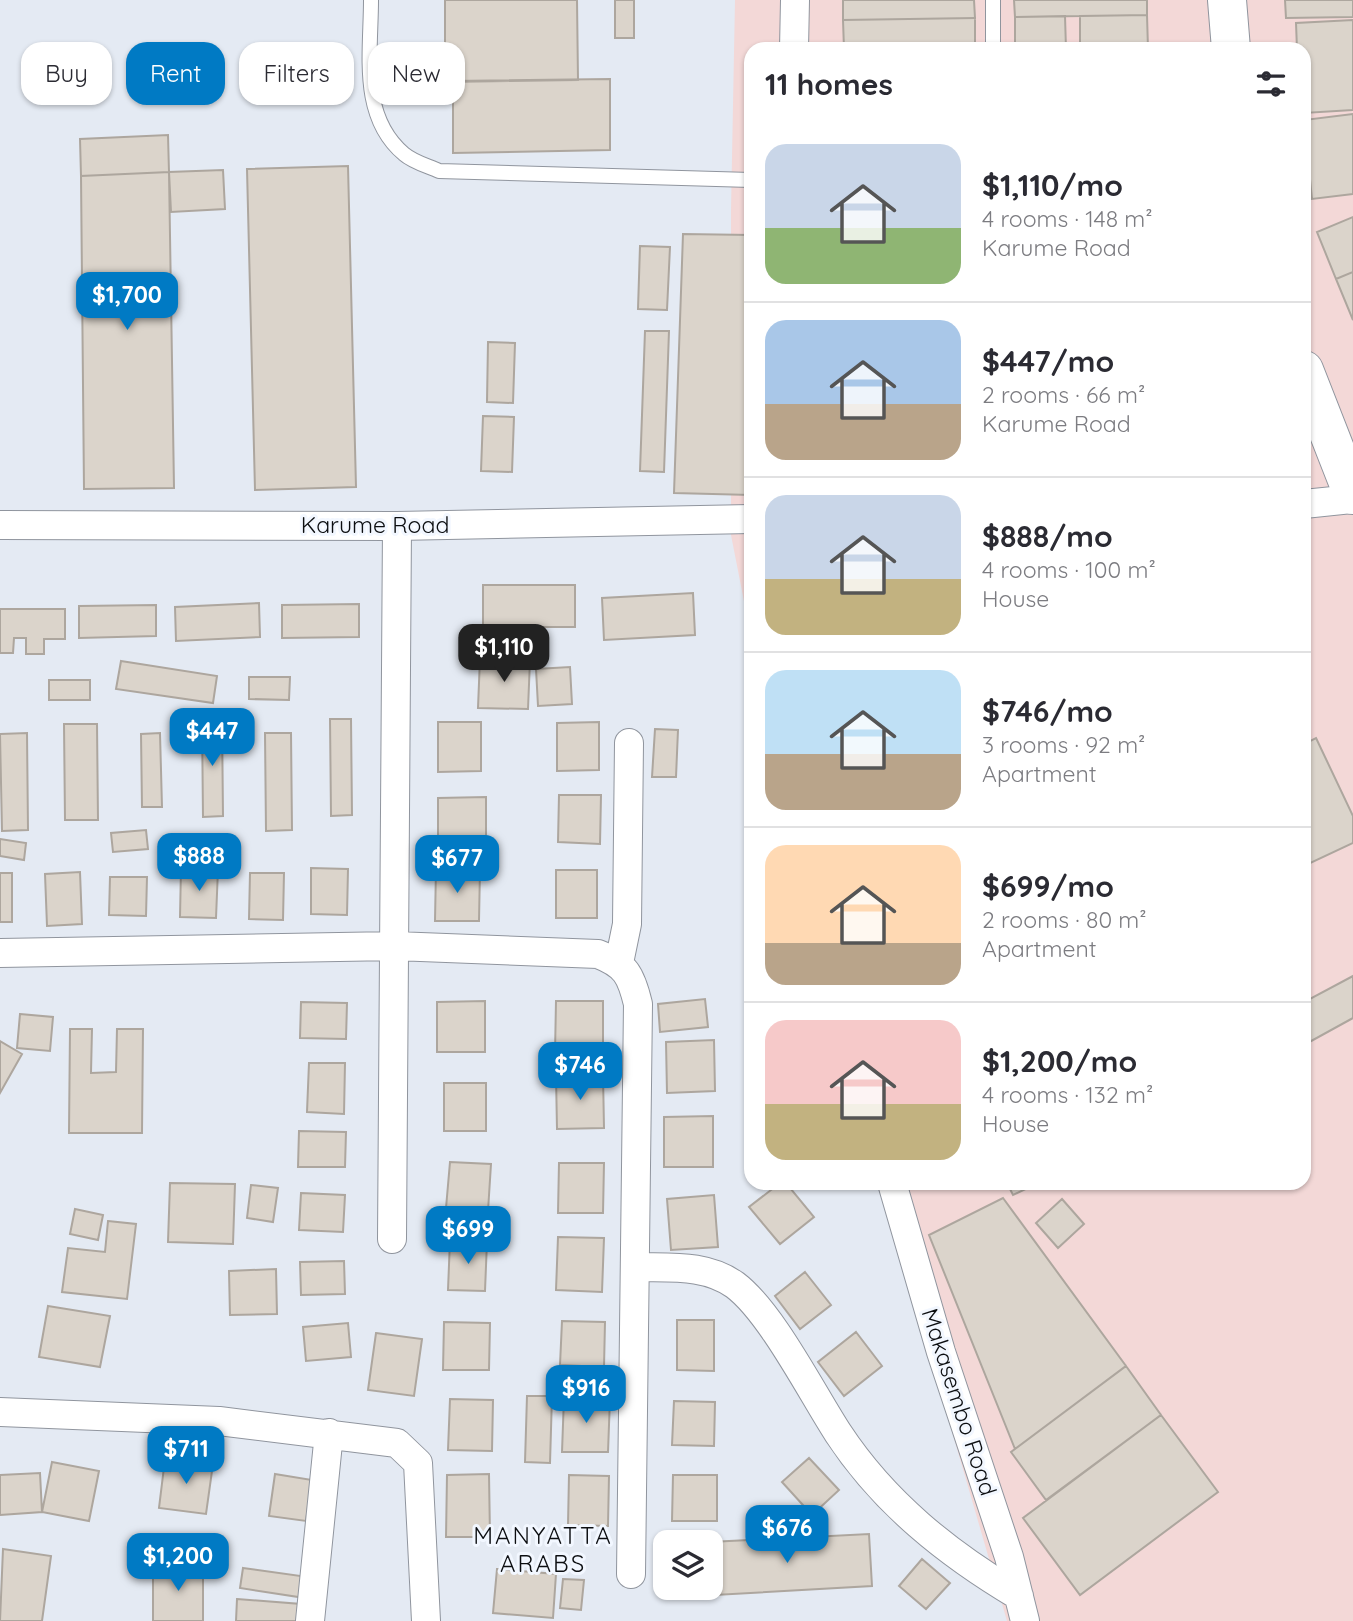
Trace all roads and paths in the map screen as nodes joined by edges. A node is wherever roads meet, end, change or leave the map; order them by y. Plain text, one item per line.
1 (371, 0) edge
2 (795, 0) edge
3 (993, 0) edge
4 (1227, 0) edge
5 (794, 42) edge
6 (993, 42) edge
7 (1230, 42) edge
8 (744, 180) edge
9 (1311, 388) edge
10 (1353, 497) edge
11 (1311, 503) edge
12 (744, 519) edge
13 (0, 525) edge
14 (397, 526) junction
15 (629, 743) dead end
16 (395, 946) junction
17 (0, 953) edge
18 (620, 963) junction
19 (894, 1190) edge
20 (392, 1240) dead end
21 (637, 1267) junction
22 (0, 1412) edge
23 (330, 1433) junction
24 (631, 1574) dead end
25 (1022, 1609) edge
26 (310, 1621) edge
27 (426, 1621) edge

1 - 8 lane
2 - 5 street
3 - 6 lane
4 - 7 highway
9 - 10 highway
10 - 11 street
12 - 14 street, Karume Road
13 - 14 street, Karume Road
14 - 16 street
15 - 18 street
16 - 17 street
16 - 18 street
16 - 20 street
18 - 21 street
19 - 25 street, Makasembo Road
21 - 24 street
21 - 25 street
22 - 23 street
23 - 26 street
23 - 27 street

